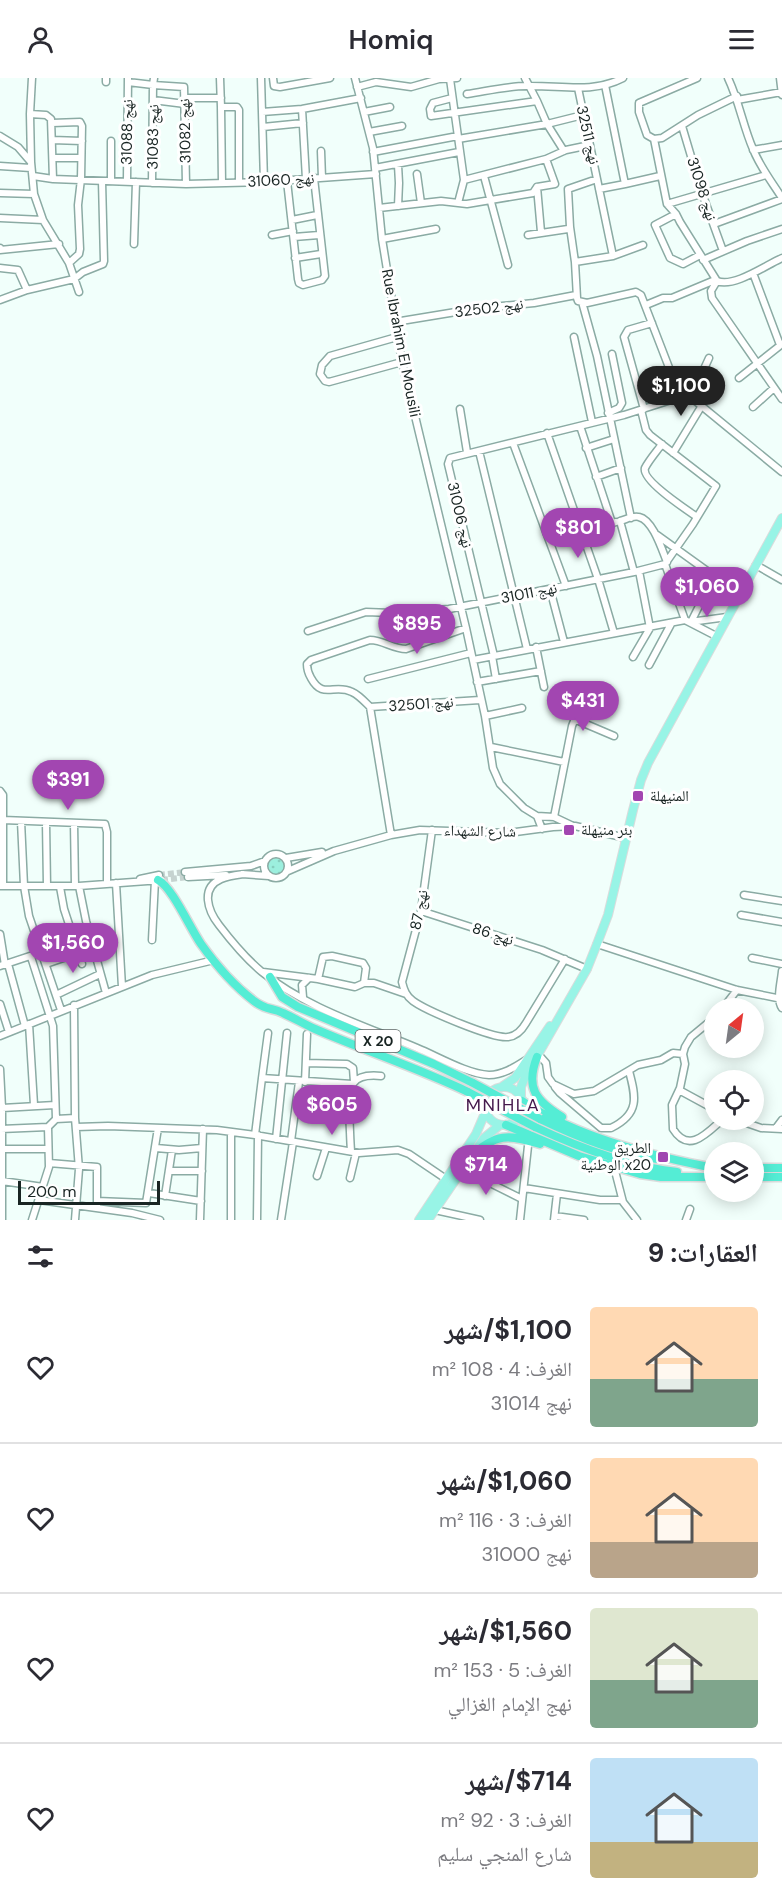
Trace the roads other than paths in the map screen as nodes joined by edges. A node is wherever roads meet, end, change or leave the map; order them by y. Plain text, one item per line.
1 (32, 78) edge
2 (170, 78) edge
3 (184, 78) edge
4 (220, 78) edge
5 (261, 78) edge
6 (273, 78) edge
7 (330, 78) edge
8 (356, 78) edge
9 (403, 78) edge
10 (623, 78) edge
11 (697, 78) edge
12 (728, 78) edge
13 (780, 78) edge
14 (439, 79) edge
15 (453, 79) edge
16 (128, 80) edge
17 (526, 81) edge
18 (153, 84) edge
19 (605, 85) junction
20 (170, 86) junction
21 (401, 86) junction
22 (184, 87) junction
23 (357, 87) junction
24 (578, 88) junction
25 (467, 94) dead end
26 (782, 94) edge
27 (221, 98) junction
28 (361, 98) junction
29 (452, 98) junction
30 (737, 98) junction
31 (153, 100) junction
32 (185, 101) junction
33 (537, 101) junction
34 (390, 107) dead end
35 (221, 108) junction
36 (302, 109) junction
37 (266, 112) junction
38 (364, 112) junction
39 (454, 112) junction
40 (30, 114) junction
41 (583, 115) junction
42 (52, 123) junction
43 (303, 123) junction
44 (547, 124) junction
45 (402, 126) dead end
46 (682, 126) junction
47 (263, 127) junction
48 (369, 132) junction
49 (0, 136) edge
50 (458, 138) junction
51 (654, 139) junction
52 (52, 140) junction
53 (82, 141) junction
54 (111, 141) dead end
55 (590, 146) junction
56 (782, 146) edge
57 (753, 150) junction
58 (321, 151) dead end
59 (564, 151) junction
60 (373, 152) junction
61 (459, 152) junction
62 (52, 158) junction
63 (81, 158) junction
64 (546, 159) junction
65 (31, 165) junction
66 (398, 165) junction
67 (0, 166) edge
68 (376, 171) junction
69 (417, 174) dead end
70 (766, 175) junction
71 (33, 176) junction
72 (484, 176) junction
73 (660, 176) junction
74 (314, 178) junction
75 (322, 178) junction
76 (53, 179) junction
77 (81, 179) junction
78 (306, 179) junction
79 (597, 179) junction
80 (102, 180) junction
81 (464, 180) junction
82 (111, 181) junction
83 (127, 181) junction
84 (287, 181) junction
85 (136, 182) junction
86 (239, 182) junction
87 (264, 182) junction
88 (152, 183) junction
89 (222, 183) junction
90 (186, 184) junction
91 (625, 184) junction
92 (537, 187) junction
93 (779, 187) edge
94 (599, 189) junction
95 (0, 193) edge
96 (702, 193) junction
97 (34, 194) junction
98 (782, 199) edge
99 (490, 200) junction
100 (421, 203) junction
101 (458, 203) junction
102 (667, 204) junction
103 (398, 206) junction
104 (379, 208) junction
105 (317, 214) junction
106 (676, 214) junction
107 (0, 218) edge
108 (43, 220) junction
109 (292, 220) junction
110 (714, 225) junction
111 (570, 227) junction
112 (436, 229) dead end
113 (782, 229) edge
114 (541, 232) junction
115 (293, 234) junction
116 (272, 235) dead end
117 (319, 235) junction
118 (528, 235) dead end
119 (382, 239) junction
120 (134, 243) dead end
121 (59, 244) junction
122 (643, 245) dead end
123 (0, 249) edge
124 (723, 251) junction
125 (321, 254) junction
126 (613, 256) junction
127 (702, 257) junction
128 (295, 258) junction
129 (782, 258) edge
130 (575, 262) junction
131 (69, 263) junction
132 (508, 265) dead end
133 (0, 268) edge
134 (753, 273) junction
135 (74, 279) junction
136 (716, 281) junction
137 (27, 290) junction
138 (79, 292) dead end
139 (576, 295) junction
140 (0, 300) edge
141 (582, 302) junction
142 (646, 305) junction
143 (398, 322) junction
144 (652, 323) junction
145 (398, 337) junction
146 (574, 337) dead end
147 (781, 345) edge
148 (612, 354) dead end
149 (709, 358) dead end
150 (402, 362) junction
151 (757, 362) junction
152 (739, 378) dead end
153 (774, 388) junction
154 (680, 396) junction
155 (693, 399) dead end
156 (782, 399) edge
157 (700, 407) junction
158 (753, 407) dead end
159 (460, 409) dead end
160 (642, 409) junction
161 (608, 416) junction
162 (592, 422) junction
163 (580, 426) junction
164 (547, 433) junction
165 (614, 439) junction
166 (513, 443) junction
167 (662, 444) junction
168 (586, 447) junction
169 (479, 451) junction
170 (467, 452) junction
171 (673, 453) junction
172 (621, 468) junction
173 (782, 472) edge
174 (596, 477) junction
175 (697, 517) junction
176 (631, 518) junction
177 (782, 518) edge
178 (616, 522) junction
179 (580, 531) junction
180 (656, 535) junction
181 (550, 540) junction
182 (676, 549) junction
183 (666, 563) junction
184 (756, 565) junction
185 (636, 572) junction
186 (598, 579) junction
187 (782, 579) edge
188 (566, 586) junction
189 (550, 590) junction
190 (514, 595) junction
191 (482, 602) junction
192 (460, 606) junction
193 (727, 617) junction
194 (688, 621) junction
195 (670, 624) junction
196 (650, 627) junction
197 (466, 628) junction
198 (308, 631) dead end
199 (614, 633) junction
200 (716, 636) junction
201 (564, 642) junction
202 (536, 647) junction
203 (527, 649) junction
204 (493, 656) junction
205 (472, 657) junction
206 (633, 657) dead end
207 (649, 665) dead end
208 (540, 671) junction
209 (368, 679) dead end
210 (496, 679) junction
211 (477, 682) junction
212 (544, 687) dead end
213 (584, 696) dead end
214 (480, 700) junction
215 (370, 707) junction
216 (522, 708) dead end
217 (485, 716) junction
218 (574, 719) junction
219 (614, 736) dead end
220 (490, 747) junction
221 (564, 762) junction
222 (0, 791) edge
223 (537, 816) junction
224 (554, 816) junction
225 (3, 820) junction
226 (21, 821) junction
227 (46, 822) junction
228 (74, 823) junction
229 (575, 826) junction
230 (542, 829) junction
231 (432, 830) junction
232 (391, 835) junction
233 (626, 838) junction
234 (334, 851) junction
235 (286, 858) junction
236 (265, 861) junction
237 (288, 871) junction
238 (243, 874) junction
239 (269, 876) junction
240 (158, 879) junction
241 (116, 883) junction
242 (107, 884) junction
243 (2, 886) edge
244 (24, 886) junction
245 (47, 886) junction
246 (77, 886) junction
247 (60, 887) junction
248 (744, 896) dead end
249 (782, 901) edge
250 (421, 911) junction
251 (741, 915) dead end
252 (782, 922) edge
253 (0, 934) edge
254 (152, 940) dead end
255 (597, 944) junction
256 (42, 952) junction
257 (78, 952) junction
258 (31, 957) junction
259 (752, 958) dead end
260 (565, 959) junction
261 (214, 960) junction
262 (46, 964) junction
263 (82, 964) dead end
264 (782, 964) edge
265 (4, 965) edge
266 (586, 969) junction
267 (782, 971) edge
268 (100, 974) junction
269 (266, 975) junction
270 (309, 978) junction
271 (318, 978) junction
272 (364, 983) junction
273 (122, 987) junction
274 (737, 990) junction
275 (405, 992) junction
276 (106, 993) junction
277 (56, 995) junction
278 (303, 997) junction
279 (731, 998) edge
280 (781, 999) edge
281 (0, 1004) edge
282 (74, 1005) junction
283 (782, 1008) edge
284 (61, 1010) junction
285 (562, 1010) junction
286 (51, 1014) junction
287 (27, 1025) junction
288 (704, 1026) edge
289 (9, 1032) junction
290 (268, 1033) dead end
291 (287, 1033) dead end
292 (307, 1034) dead end
293 (0, 1036) edge
294 (682, 1054) junction
295 (537, 1056) junction
296 (527, 1060) junction
297 (306, 1063) junction
298 (0, 1070) edge
299 (628, 1071) junction
300 (381, 1076) dead end
301 (262, 1078) junction
302 (282, 1080) junction
303 (302, 1082) junction
304 (353, 1083) junction
305 (553, 1084) junction
306 (501, 1087) junction
307 (680, 1090) junction
308 (521, 1099) junction
309 (704, 1103) edge
310 (34, 1105) junction
311 (56, 1105) junction
312 (2, 1108) junction
313 (485, 1113) junction
314 (75, 1118) junction
315 (56, 1119) junction
316 (782, 1120) edge
317 (503, 1125) junction
318 (76, 1126) junction
319 (48, 1127) junction
320 (158, 1128) junction
321 (764, 1128) edge
322 (1, 1129) edge
323 (203, 1129) junction
324 (779, 1129) edge
325 (712, 1130) edge
326 (231, 1132) junction
327 (257, 1135) junction
328 (597, 1136) junction
329 (276, 1139) junction
330 (292, 1142) junction
331 (528, 1146) dead end
332 (156, 1148) junction
333 (202, 1148) junction
334 (326, 1148) junction
335 (2, 1149) junction
336 (48, 1149) junction
337 (171, 1150) junction
338 (354, 1152) junction
339 (470, 1156) junction
340 (579, 1156) junction
341 (50, 1163) junction
342 (79, 1165) junction
343 (704, 1166) joint
344 (1, 1167) edge
345 (614, 1167) junction
346 (462, 1168) junction
347 (764, 1168) edge
348 (782, 1168) edge
349 (169, 1171) junction
350 (202, 1171) junction
351 (317, 1176) dead end
352 (704, 1176) edge
353 (704, 1177) edge
354 (764, 1177) edge
355 (782, 1177) edge
356 (350, 1178) dead end
357 (446, 1179) junction
358 (2, 1181) junction
359 (42, 1187) junction
360 (524, 1188) junction
361 (149, 1193) junction
362 (557, 1194) junction
363 (1, 1196) edge
364 (165, 1196) junction
365 (522, 1199) junction
366 (39, 1200) junction
367 (622, 1200) junction
368 (201, 1201) junction
369 (97, 1205) junction
370 (77, 1206) junction
371 (690, 1209) dead end
372 (435, 1210) junction
373 (132, 1217) edge
374 (554, 1218) edge
375 (2, 1220) edge
376 (32, 1220) edge
377 (75, 1220) edge
378 (160, 1220) edge
379 (200, 1220) edge
380 (231, 1220) edge
381 (257, 1220) edge
382 (281, 1220) edge
383 (419, 1220) edge
384 (428, 1220) edge
385 (480, 1220) edge
386 (520, 1220) edge
387 (584, 1220) edge
388 (637, 1220) edge
389 (686, 1220) edge

1 - 40 street
2 - 20 street
3 - 22 street
4 - 27 street
5 - 37 street
6 - 7 street
8 - 23 street, Rue Ibrahim El Mousili
9 - 21 street
10 - 19 street
11 - 51 street
12 - 30 street
13 - 26 street
14 - 15 street
14 - 21 street
15 - 29 street
16 - 18 street, نهج 31082
16 - 83 street, نهج 31088
17 - 24 street
17 - 25 street
17 - 33 street
18 - 20 street, نهج 31082
18 - 31 street, نهج 31083
19 - 24 street
19 - 91 street
20 - 22 street, نهج 31082
21 - 23 street
22 - 32 street, نهج 31082
23 - 28 street, Rue Ibrahim El Mousili
24 - 41 street, نهج 32511
26 - 30 street
27 - 32 street
27 - 35 street
28 - 36 street
28 - 38 street, Rue Ibrahim El Mousili
29 - 39 street
29 - 39 street
30 - 46 street
30 - 57 street
31 - 32 street
31 - 88 street, نهج 31083
32 - 90 street, نهج 31082
33 - 39 street
33 - 44 street
34 - 38 street
35 - 86 street
35 - 89 street
36 - 37 street
36 - 43 street
37 - 47 street
38 - 48 street, Rue Ibrahim El Mousili
39 - 50 street
40 - 42 street
40 - 65 street
41 - 44 street
41 - 55 street, نهج 32511
42 - 52 street
42 - 53 street
43 - 47 street
43 - 78 street
44 - 50 street
44 - 59 street
45 - 48 street
46 - 51 street
46 - 96 street, نهج 31098
47 - 87 street
48 - 60 street, Rue Ibrahim El Mousili
49 - 65 street
50 - 60 street
50 - 61 street
51 - 73 street
52 - 53 street
52 - 62 street
53 - 63 street
54 - 82 street
55 - 59 street, نهج 32511
55 - 79 street, نهج 32511
56 - 57 street
57 - 70 street
58 - 75 street
59 - 64 street, نهج 32511
60 - 68 street, Rue Ibrahim El Mousili
61 - 66 street, نهج 31060
61 - 81 street
62 - 63 street
62 - 76 street
63 - 77 street
64 - 72 street, نهج 32511
64 - 92 street
65 - 67 street
65 - 71 street
66 - 68 street, نهج 31060
66 - 103 street
68 - 75 street, نهج 31060
68 - 104 street, Rue Ibrahim El Mousili
69 - 100 street
70 - 93 street
70 - 96 street
71 - 76 street
71 - 97 street
72 - 81 street, نهج 32511
72 - 99 street
73 - 91 street
73 - 102 street
74 - 75 street, نهج 31060
74 - 78 street, نهج 31060
74 - 105 street
76 - 77 street
77 - 80 street
77 - 131 street
78 - 84 street, نهج 31060
79 - 94 street
79 - 111 street, نهج 32511
80 - 82 street
80 - 135 street
81 - 101 street
82 - 83 street
83 - 85 street
84 - 87 street, نهج 31060
84 - 109 street
85 - 88 street
85 - 120 street
86 - 87 street, نهج 31060
86 - 89 street, نهج 31060
88 - 90 street, نهج 31060
89 - 90 street, نهج 31060
91 - 94 street
92 - 99 street
92 - 114 street
93 - 98 street
94 - 126 street
95 - 97 street
96 - 102 street
96 - 110 street, نهج 31098
97 - 108 street
98 - 110 street
99 - 101 street
99 - 132 street
100 - 101 street
100 - 103 street
102 - 106 street
103 - 104 street
104 - 119 street, Rue Ibrahim El Mousili
105 - 109 street
105 - 117 street
106 - 127 street
106 - 127 street
107 - 108 street
108 - 121 street
109 - 115 street
110 - 124 street, نهج 31098
111 - 114 street
111 - 130 street
112 - 119 street
113 - 124 street
114 - 118 street
115 - 116 street
115 - 117 street
115 - 128 street
117 - 125 street
119 - 143 street, Rue Ibrahim El Mousili
121 - 123 street
121 - 131 street
122 - 126 street
124 - 127 street
125 - 128 street
125 - 128 street
126 - 130 street
127 - 136 street
129 - 134 street
130 - 139 street
131 - 135 street
133 - 137 street
134 - 136 street
134 - 147 street
135 - 137 street
135 - 138 street
136 - 142 street
136 - 151 street
137 - 140 street
139 - 141 street
139 - 143 street, نهج 32502
141 - 142 street
141 - 161 street
142 - 144 street
143 - 145 street, Rue Ibrahim El Mousili
144 - 154 street
144 - 160 street
145 - 150 street, Rue Ibrahim El Mousili
145 - 150 street
146 - 162 street
147 - 151 street
148 - 161 street
149 - 154 street
150 - 192 street, Rue Ibrahim El Mousili
151 - 152 street
151 - 153 street
153 - 156 street
153 - 158 street
154 - 160 street
155 - 157 street
157 - 171 street
157 - 173 street
159 - 170 street
160 - 161 street
160 - 167 street
161 - 162 street
161 - 165 street
162 - 163 street
163 - 164 street
163 - 168 street
164 - 166 street
164 - 179 street
165 - 168 street
165 - 172 street
166 - 169 street
166 - 181 street
167 - 171 street
167 - 175 street
168 - 174 street
169 - 170 street
169 - 190 street
170 - 191 street, نهج 31006
171 - 175 street
172 - 174 street
172 - 176 street
174 - 178 street
175 - 182 street
176 - 178 street
176 - 180 street
177 - 184 main road
178 - 179 street
178 - 185 street
179 - 181 street
179 - 186 street
180 - 182 street
180 - 183 street
181 - 188 street
182 - 183 street
182 - 194 street
183 - 185 street, نهج 31011
183 - 194 street
184 - 187 street
184 - 193 main road
185 - 186 street, نهج 31011
185 - 196 street
186 - 188 street, نهج 31011
186 - 199 street
188 - 189 street, نهج 31011
189 - 190 street, نهج 31011
189 - 201 street
190 - 191 street, نهج 31011
190 - 203 street
191 - 192 street, نهج 31011
191 - 204 street
192 - 197 street, Rue Ibrahim El Mousili
192 - 198 street, نهج 31011
193 - 194 street
193 - 200 main road
194 - 195 street
194 - 200 street
195 - 196 street
195 - 207 street
196 - 199 street
196 - 206 street
197 - 205 street, Rue Ibrahim El Mousili
197 - 215 street
199 - 201 street
200 - 233 main road
201 - 202 street
202 - 203 street
202 - 208 street
203 - 204 street
204 - 205 street
204 - 210 street
205 - 209 street
205 - 211 street, Rue Ibrahim El Mousili
208 - 210 street
208 - 212 street
210 - 211 street
211 - 214 street, Rue Ibrahim El Mousili
213 - 218 street
214 - 215 street, نهج 32501
214 - 217 street, Rue Ibrahim El Mousili
215 - 232 street
216 - 217 street
217 - 220 street, Rue Ibrahim El Mousili
218 - 219 street
218 - 221 street
220 - 221 street
220 - 223 street, Rue Ibrahim El Mousili
221 - 224 street
222 - 225 street
223 - 224 street
223 - 230 street
224 - 229 street
225 - 226 street
225 - 243 street
226 - 227 street
226 - 244 street
227 - 228 street
227 - 245 street
228 - 242 street
228 - 246 street
229 - 230 street, شارع الشهداء
229 - 233 street, شارع الشهداء
230 - 231 street, شارع الشهداء
231 - 232 street, شارع الشهداء
231 - 250 street, نهج 87
232 - 234 street, شارع الشهداء
233 - 255 main road
234 - 235 street
234 - 237 street
235 - 236 street
235 - 237 street
236 - 238 street
236 - 239 street
237 - 239 street
238 - 239 street
238 - 269 street, X 20
240 - 241 street
240 - 254 street
240 - 261 highway
241 - 242 street
241 - 273 street
242 - 246 street
243 - 244 street
244 - 245 street
244 - 256 street
245 - 247 street
246 - 247 street
246 - 268 street
247 - 257 street
248 - 249 street
250 - 260 street, نهج 86
250 - 275 street, نهج 87
251 - 252 street
253 - 265 street
255 - 266 main road
255 - 274 street
256 - 258 street
256 - 262 street
257 - 262 street
257 - 263 street
258 - 265 street
258 - 286 street
259 - 264 street
260 - 266 street, نهج 86
260 - 275 street
261 - 273 street
261 - 352 highway, X 20, bridge
262 - 277 street
265 - 287 street
266 - 285 main road
267 - 280 street
268 - 276 street
268 - 277 street
269 - 270 street
269 - 278 street, X 20
269 - 343 highway, X 20, bridge
270 - 271 street
270 - 278 street
271 - 272 street
271 - 272 street
272 - 275 street
273 - 276 street
274 - 279 street
274 - 280 street
276 - 282 street
277 - 284 street
278 - 296 street, X 20
280 - 283 street
281 - 289 street
282 - 284 street
282 - 314 street
284 - 286 street
285 - 295 main road
285 - 296 main road
286 - 287 street
286 - 311 street
287 - 289 street
287 - 310 street
288 - 294 street
289 - 293 street
290 - 301 street
291 - 302 street
292 - 297 street
294 - 299 street
294 - 307 street
295 - 305 street
295 - 308 main road
295 - 328 highway
296 - 306 main road
297 - 303 street
297 - 304 street
298 - 312 street
299 - 305 street
299 - 305 street
300 - 304 street
301 - 302 street
301 - 327 street
302 - 303 street
302 - 329 street
303 - 304 street
303 - 330 street
304 - 338 street
306 - 308 main road
306 - 313 main road
307 - 309 street
307 - 325 street
308 - 317 main road
308 - 328 highway, X 20
310 - 311 street
310 - 312 street
311 - 315 street
312 - 322 street
313 - 317 main road
313 - 357 main road
314 - 315 street
314 - 318 street
315 - 319 street
316 - 324 street
317 - 339 main road
317 - 340 highway, X 20
318 - 320 street
318 - 342 street
319 - 322 street
319 - 336 street
320 - 323 street
320 - 332 street
321 - 324 street
322 - 335 street
323 - 326 street
323 - 333 street
326 - 327 street
326 - 380 street
327 - 329 street
327 - 381 street
328 - 343 highway, X 20
329 - 330 street
330 - 334 street
330 - 382 street
331 - 360 street
332 - 337 street
332 - 361 street
333 - 337 street
333 - 350 street
334 - 338 street
334 - 351 street
335 - 336 street
335 - 344 street
336 - 341 street
337 - 349 street
338 - 356 street
338 - 357 street
339 - 340 highway
339 - 346 main road
340 - 345 highway, X 20
341 - 342 street
341 - 359 street
342 - 369 street
342 - 370 street
344 - 358 street
345 - 353 highway, X 20
345 - 367 street
346 - 365 street
346 - 372 main road
347 - 348 highway
349 - 350 street
349 - 364 street
350 - 368 street
354 - 355 highway
357 - 383 main road
358 - 359 street
358 - 363 street
359 - 366 street
360 - 362 street
360 - 365 street
361 - 364 street
361 - 369 street
362 - 367 street
362 - 374 street
363 - 375 street
364 - 368 street
365 - 386 street
366 - 370 street
366 - 376 street
367 - 388 street
368 - 379 street
369 - 370 street
369 - 373 street
370 - 377 street
371 - 389 street
372 - 384 main road
372 - 385 street
373 - 378 street
374 - 387 street

